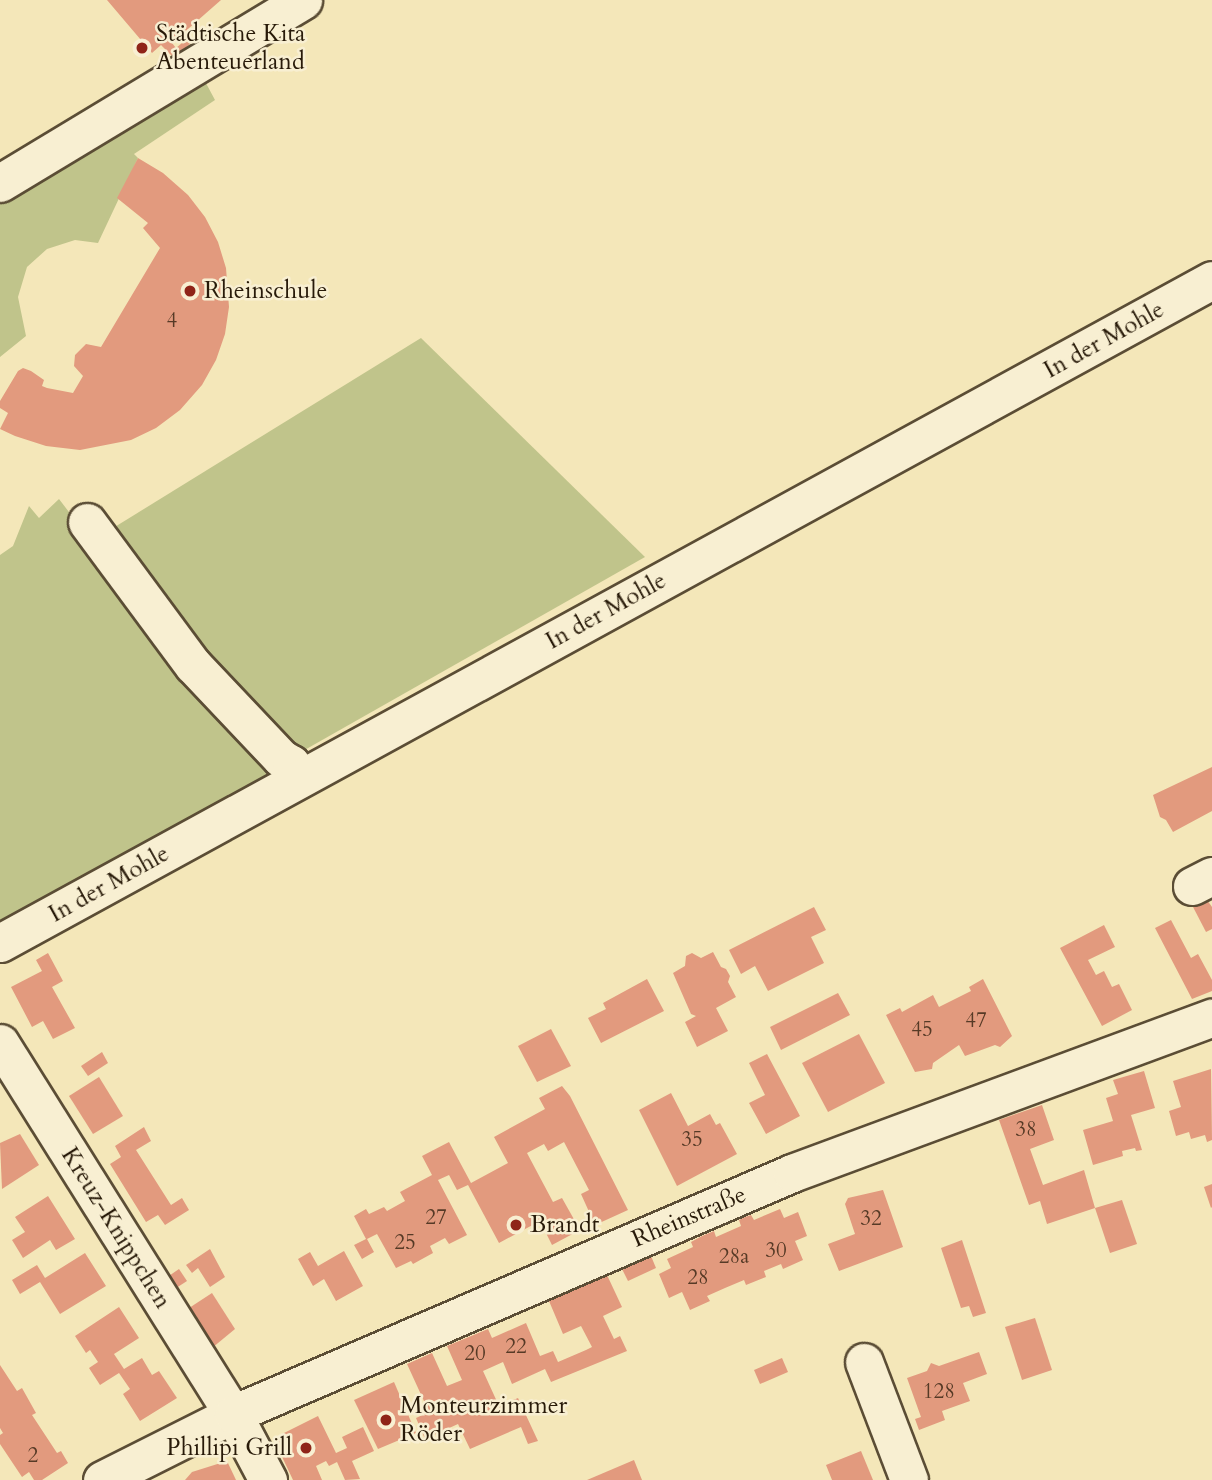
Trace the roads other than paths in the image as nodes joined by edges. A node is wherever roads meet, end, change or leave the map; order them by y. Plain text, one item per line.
1 (303, 0) edge
2 (0, 183) edge
3 (1212, 280) edge
4 (87, 522) dead end
5 (297, 780) junction
6 (0, 943) edge
7 (1212, 1018) edge
8 (0, 1043) edge
9 (864, 1362) dead end
10 (233, 1414) junction
11 (102, 1480) edge
12 (268, 1480) edge
13 (909, 1480) edge

1 - 2 street
3 - 5 street, In der Mohle
4 - 5 street
5 - 6 street, In der Mohle
7 - 10 street, Rheinstraße
8 - 10 street, Kreuz-Knippchen
9 - 13 street
10 - 11 street, Rheinstraße
10 - 12 street, Kreuz-Knippchen

